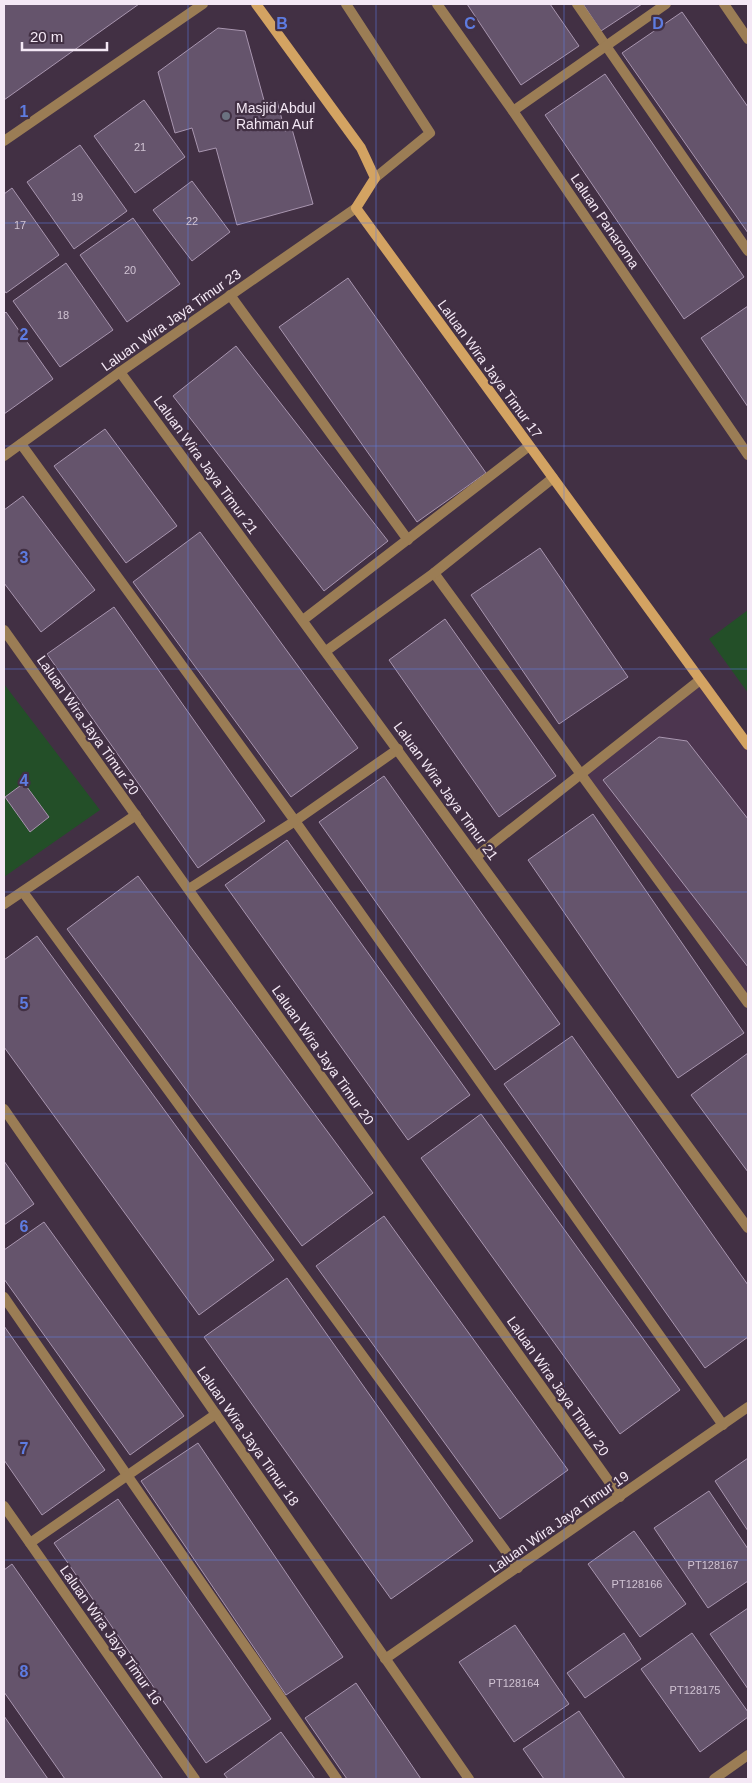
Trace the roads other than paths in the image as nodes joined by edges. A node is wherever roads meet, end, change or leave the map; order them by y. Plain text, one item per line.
1 (203, 4) edge
2 (256, 4) edge
3 (346, 4) edge
4 (437, 4) edge
5 (577, 4) edge
6 (666, 4) edge
7 (724, 4) edge
8 (748, 39) edge
9 (606, 46) junction
10 (513, 111) junction
11 (4, 141) edge
12 (376, 178) junction
13 (356, 208) junction
14 (748, 251) edge
15 (230, 295) junction
16 (120, 372) junction
17 (21, 444) junction
18 (529, 446) junction
19 (748, 455) edge
20 (4, 456) edge
21 (553, 478) junction
22 (408, 540) junction
23 (434, 573) junction
24 (303, 620) junction
25 (4, 630) edge
26 (326, 651) junction
27 (700, 680) junction
28 (748, 745) edge
29 (398, 749) junction
30 (582, 773) junction
31 (136, 815) junction
32 (295, 821) junction
33 (477, 856) junction
34 (189, 890) junction
35 (22, 892) junction
36 (4, 904) edge
37 (748, 1002) edge
38 (4, 1109) edge
39 (748, 1228) edge
40 (4, 1297) edge
41 (748, 1407) edge
42 (216, 1414) junction
43 (723, 1425) junction
44 (127, 1475) junction
45 (620, 1497) junction
46 (4, 1506) edge
47 (30, 1543) junction
48 (518, 1568) junction
49 (385, 1659) junction
50 (748, 1755) edge
51 (195, 1779) edge
52 (337, 1779) edge
53 (469, 1779) edge
54 (714, 1779) edge

1 - 11 street
2 - 12 street
3 - 12 street
4 - 10 street, Laluan Panaroma
5 - 9 street
6 - 9 street
7 - 8 street
9 - 10 street
9 - 14 street
10 - 19 street, Laluan Panaroma
12 - 13 street
13 - 15 street, Laluan Wira Jaya Timur 23
13 - 18 street, Laluan Wira Jaya Timur 17
15 - 16 street, Laluan Wira Jaya Timur 23
15 - 22 street
16 - 17 street, Laluan Wira Jaya Timur 23
16 - 24 street, Laluan Wira Jaya Timur 21
17 - 20 street, Laluan Wira Jaya Timur 23
17 - 32 street
18 - 21 street, Laluan Wira Jaya Timur 17
18 - 22 street
21 - 23 street
21 - 27 street, Laluan Wira Jaya Timur 17
22 - 24 street
23 - 26 street
23 - 30 street
24 - 26 street, Laluan Wira Jaya Timur 21
25 - 31 street, Laluan Wira Jaya Timur 20
26 - 29 street, Laluan Wira Jaya Timur 21
27 - 28 street, Laluan Wira Jaya Timur 17
27 - 30 street
29 - 32 street
29 - 33 street, Laluan Wira Jaya Timur 21
30 - 33 street
30 - 37 street
31 - 34 street, Laluan Wira Jaya Timur 20
31 - 35 street
32 - 34 street
32 - 43 street
33 - 39 street, Laluan Wira Jaya Timur 21
34 - 45 street, Laluan Wira Jaya Timur 20
35 - 36 street
35 - 48 street
38 - 42 street, Laluan Wira Jaya Timur 18
40 - 44 street
41 - 43 street, Laluan Wira Jaya Timur 19
42 - 44 street
42 - 49 street, Laluan Wira Jaya Timur 18
43 - 45 street, Laluan Wira Jaya Timur 19
44 - 47 street
44 - 52 street
45 - 48 street, Laluan Wira Jaya Timur 19
46 - 47 street, Laluan Wira Jaya Timur 16
47 - 51 street, Laluan Wira Jaya Timur 16
48 - 49 street, Laluan Wira Jaya Timur 19
49 - 53 street, Laluan Wira Jaya Timur 18
50 - 54 street

